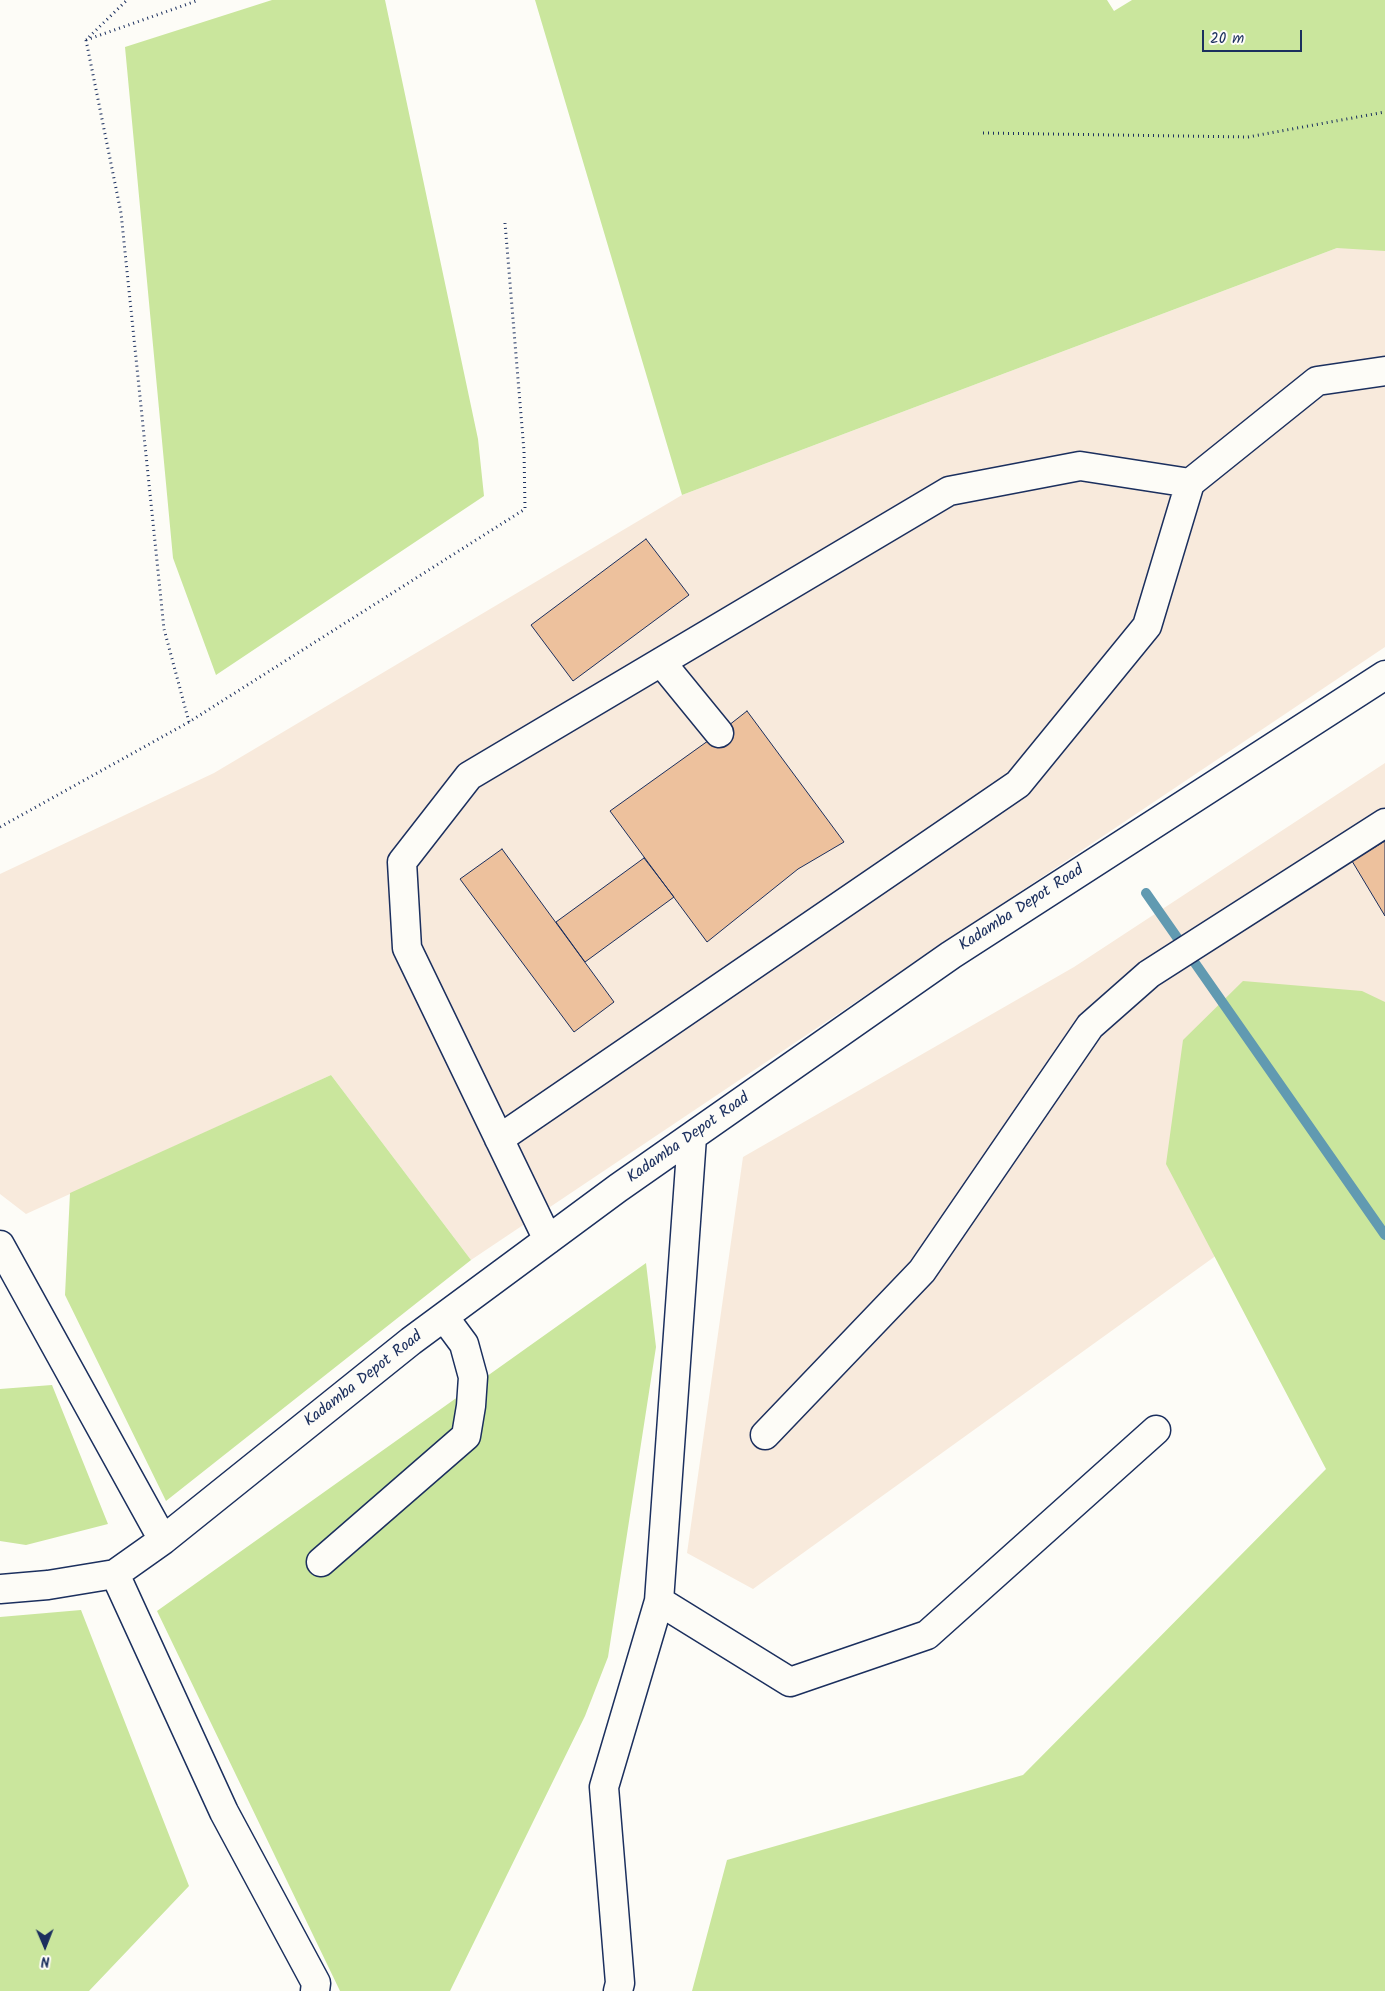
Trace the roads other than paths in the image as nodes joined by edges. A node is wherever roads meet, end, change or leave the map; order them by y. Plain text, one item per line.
1 (1385, 372) edge
2 (1190, 483) junction
3 (661, 662) junction
4 (1385, 675) edge
5 (719, 733) dead end
6 (1385, 824) edge
7 (692, 1137) junction
8 (499, 1138) junction
9 (548, 1240) junction
10 (0, 1245) edge
11 (444, 1317) junction
12 (1156, 1430) dead end
13 (765, 1435) dead end
14 (163, 1540) junction
15 (322, 1562) dead end
16 (115, 1574) junction
17 (0, 1589) edge
18 (659, 1600) junction
19 (315, 1991) edge
20 (618, 1991) edge

1 - 2 street
2 - 3 street
2 - 8 street
3 - 5 street
3 - 8 street
4 - 7 street, Kadamba Depot Road
6 - 13 street
7 - 9 street, Kadamba Depot Road
7 - 18 street
8 - 9 street
9 - 11 street, Kadamba Depot Road
10 - 14 street
11 - 14 street, Kadamba Depot Road
11 - 15 street
12 - 18 street
14 - 16 street, Kadamba Depot Road
16 - 17 street, Kadamba Depot Road
16 - 19 street
18 - 20 street

